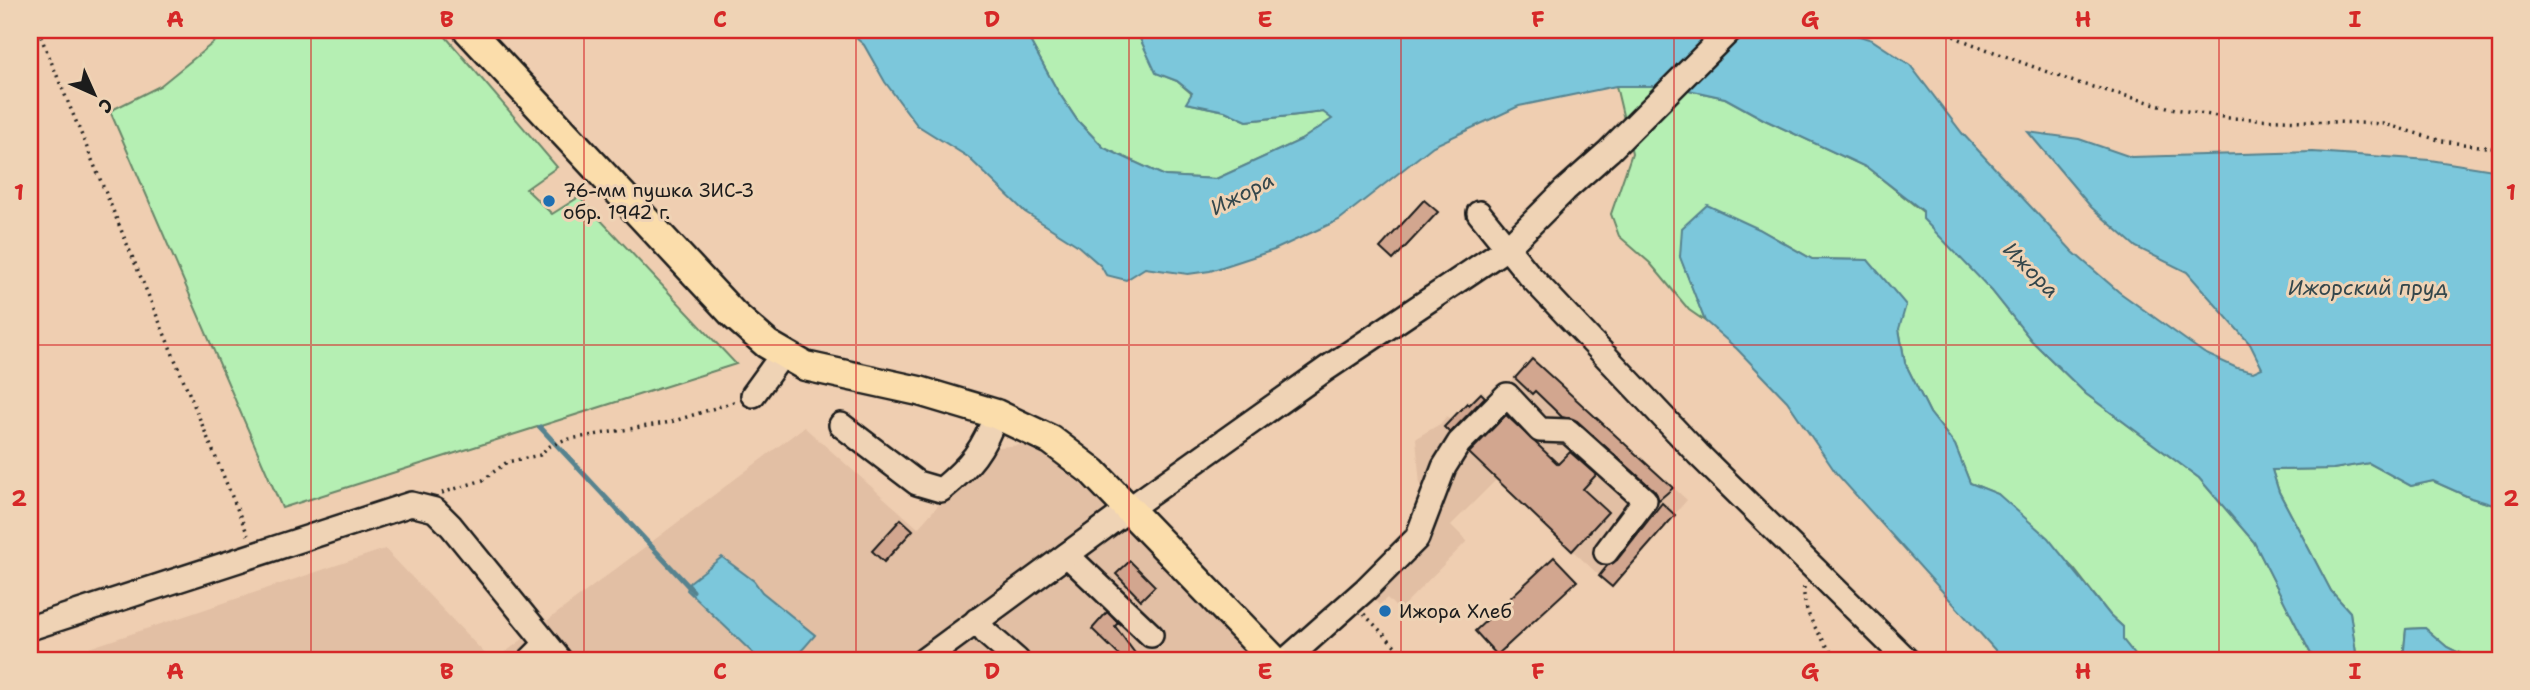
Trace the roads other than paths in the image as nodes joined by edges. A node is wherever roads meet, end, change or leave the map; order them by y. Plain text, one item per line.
1 (468, 30) edge
2 (1730, 30) edge
3 (1479, 213) dead end
4 (1508, 247) junction
5 (782, 355) junction
6 (752, 395) road end
7 (996, 414) junction
8 (841, 425) dead end
9 (1129, 509) junction
10 (1606, 552) dead end
11 (1076, 568) junction
12 (977, 620) junction
13 (30, 628) edge
14 (1151, 635) dead end
15 (543, 649) edge
16 (924, 660) edge
17 (1017, 660) edge
18 (1274, 660) edge
19 (1286, 660) edge
20 (1907, 660) edge

1 - 5 main road
2 - 4 street
3 - 4 street
4 - 9 street
4 - 20 street
5 - 6 street
5 - 7 main road
7 - 8 street
7 - 9 main road
9 - 11 street
9 - 18 main road
10 - 19 street
11 - 12 street
11 - 14 street
12 - 16 street
12 - 17 street
13 - 15 street

